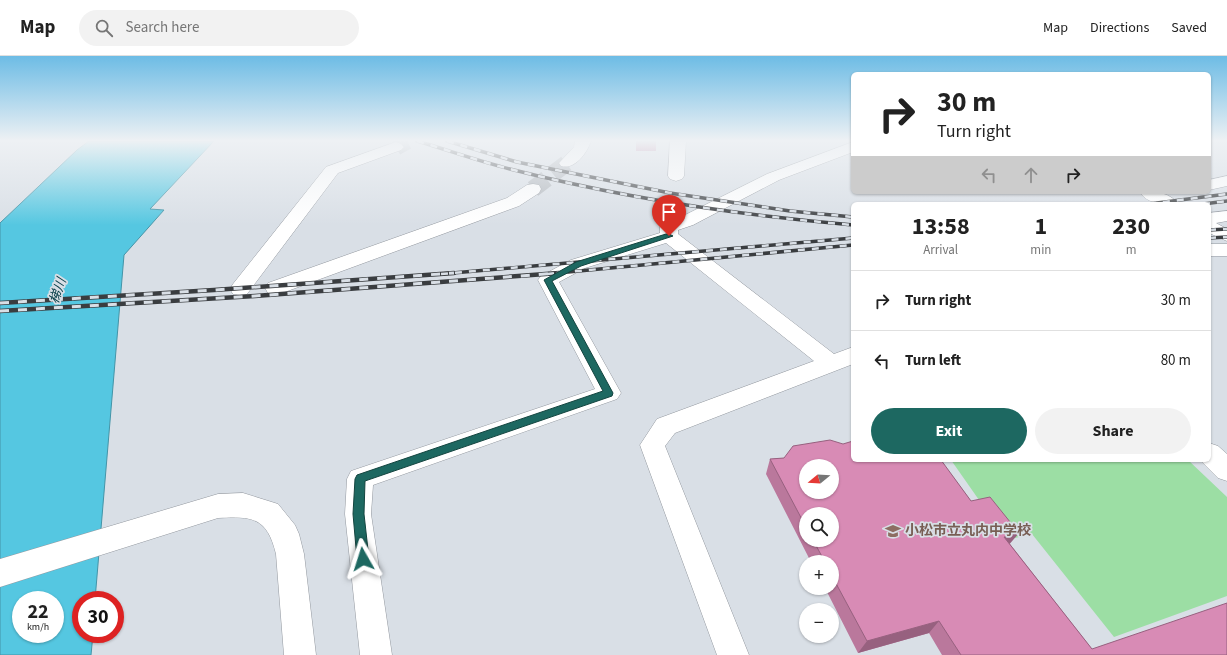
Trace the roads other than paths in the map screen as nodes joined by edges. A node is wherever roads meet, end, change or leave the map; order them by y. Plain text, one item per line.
1 (335, 169) edge
2 (676, 169) edge
3 (795, 169) edge
4 (676, 176) dead end
5 (1227, 181) edge
6 (1211, 185) edge
7 (533, 189) tunnel mouth
8 (1170, 194) edge
9 (1157, 198) edge
10 (1227, 216) edge
11 (1211, 218) edge
12 (1211, 227) edge
13 (669, 236) junction
14 (1227, 236) edge
15 (1211, 250) edge
16 (1227, 250) edge
17 (275, 288) dead end
18 (240, 289) dead end
19 (842, 359) edge
20 (1211, 455) edge
21 (1227, 470) edge
22 (0, 573) edge
23 (300, 655) edge
24 (376, 655) edge
25 (733, 655) edge

1 - 18 street
2 - 4 street
3 - 13 street
5 - 6 street
7 - 17 street
8 - 9 street
10 - 11 street
12 - 14 street
13 - 19 street
13 - 24 street
15 - 16 street
19 - 25 street
20 - 21 street
22 - 23 street

